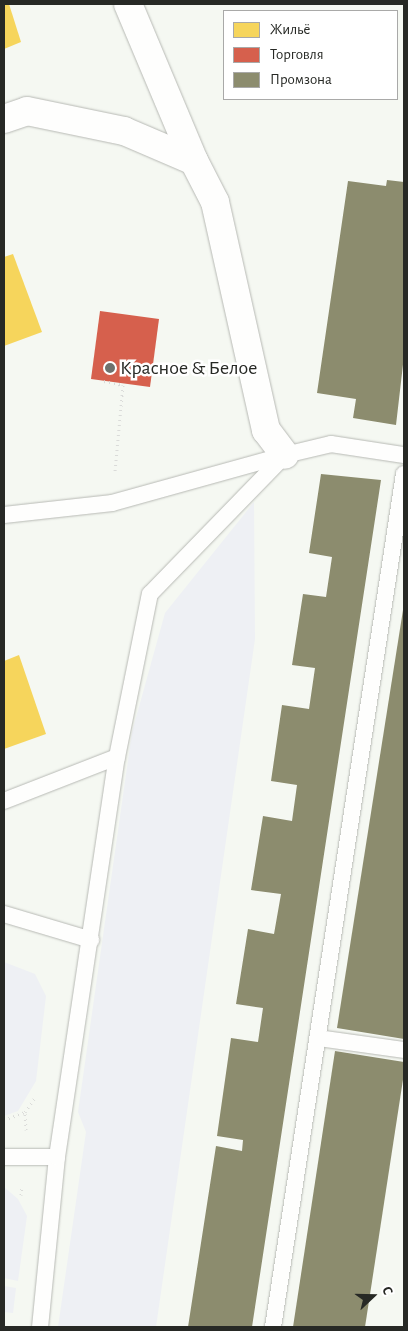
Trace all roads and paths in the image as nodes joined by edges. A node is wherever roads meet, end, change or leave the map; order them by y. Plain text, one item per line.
1 (128, 4) edge
2 (4, 120) edge
3 (194, 162) junction
4 (104, 380) dead end
5 (285, 455) junction
6 (404, 455) edge
7 (404, 474) edge
8 (112, 502) junction
9 (4, 515) edge
10 (116, 757) junction
11 (4, 801) edge
12 (4, 914) edge
13 (91, 940) junction
14 (318, 1038) junction
15 (404, 1050) edge
16 (25, 1112) dead end
17 (4, 1120) edge
18 (4, 1157) edge
19 (57, 1157) junction
20 (40, 1327) edge
21 (273, 1327) edge

1 - 3 street
2 - 3 street
3 - 5 street
4 - 8 path
5 - 6 lane
5 - 8 lane
5 - 10 lane
7 - 14 lane
8 - 9 lane
10 - 11 lane
10 - 13 lane
12 - 13 lane
13 - 19 lane
14 - 15 lane
14 - 21 lane
16 - 17 path
18 - 19 lane
19 - 20 lane

